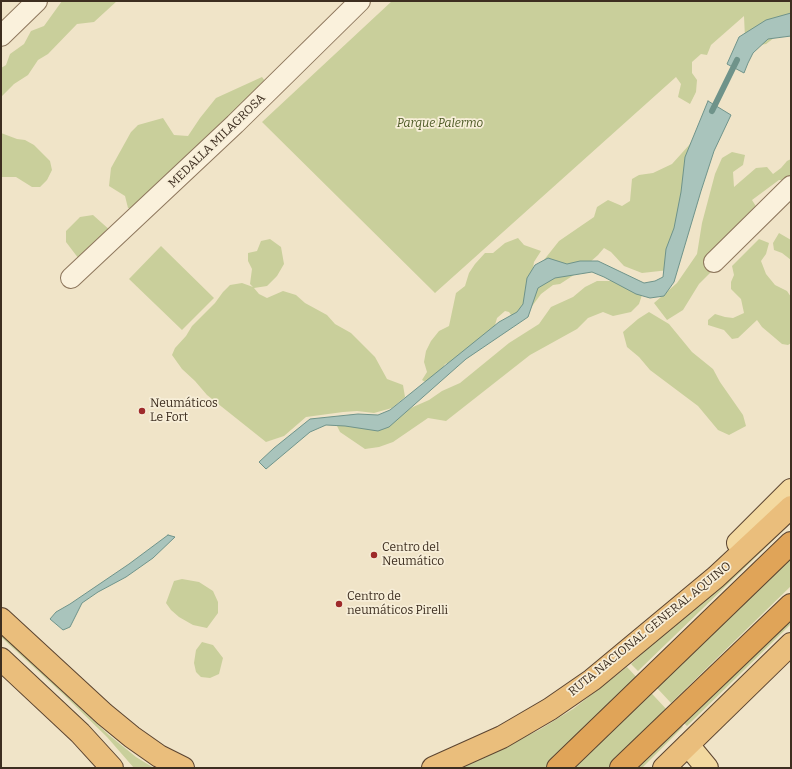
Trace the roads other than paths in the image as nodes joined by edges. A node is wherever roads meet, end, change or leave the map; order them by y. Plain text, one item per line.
1 (37, 1) edge
2 (360, 1) edge
3 (1, 36) edge
4 (791, 186) edge
5 (714, 262) dead end
6 (71, 278) dead end
7 (791, 490) edge
8 (791, 507) edge
9 (791, 543) edge
10 (791, 605) edge
11 (1, 620) edge
12 (634, 644) junction
13 (791, 644) edge
14 (1, 659) edge
15 (688, 745) junction
16 (112, 768) edge
17 (183, 768) edge
18 (433, 768) edge
19 (558, 768) edge
20 (621, 768) edge
21 (664, 768) edge
22 (707, 768) edge

1 - 3 street
2 - 6 street, MEDALLA MILAGROSA
4 - 5 street
7 - 12 main road
8 - 12 highway, RUTA NACIONAL GENERAL AQUINO
9 - 19 highway
10 - 20 highway
11 - 17 highway
12 - 18 highway, RUTA NACIONAL GENERAL AQUINO
13 - 15 highway
14 - 16 highway
15 - 21 highway
15 - 22 main road

